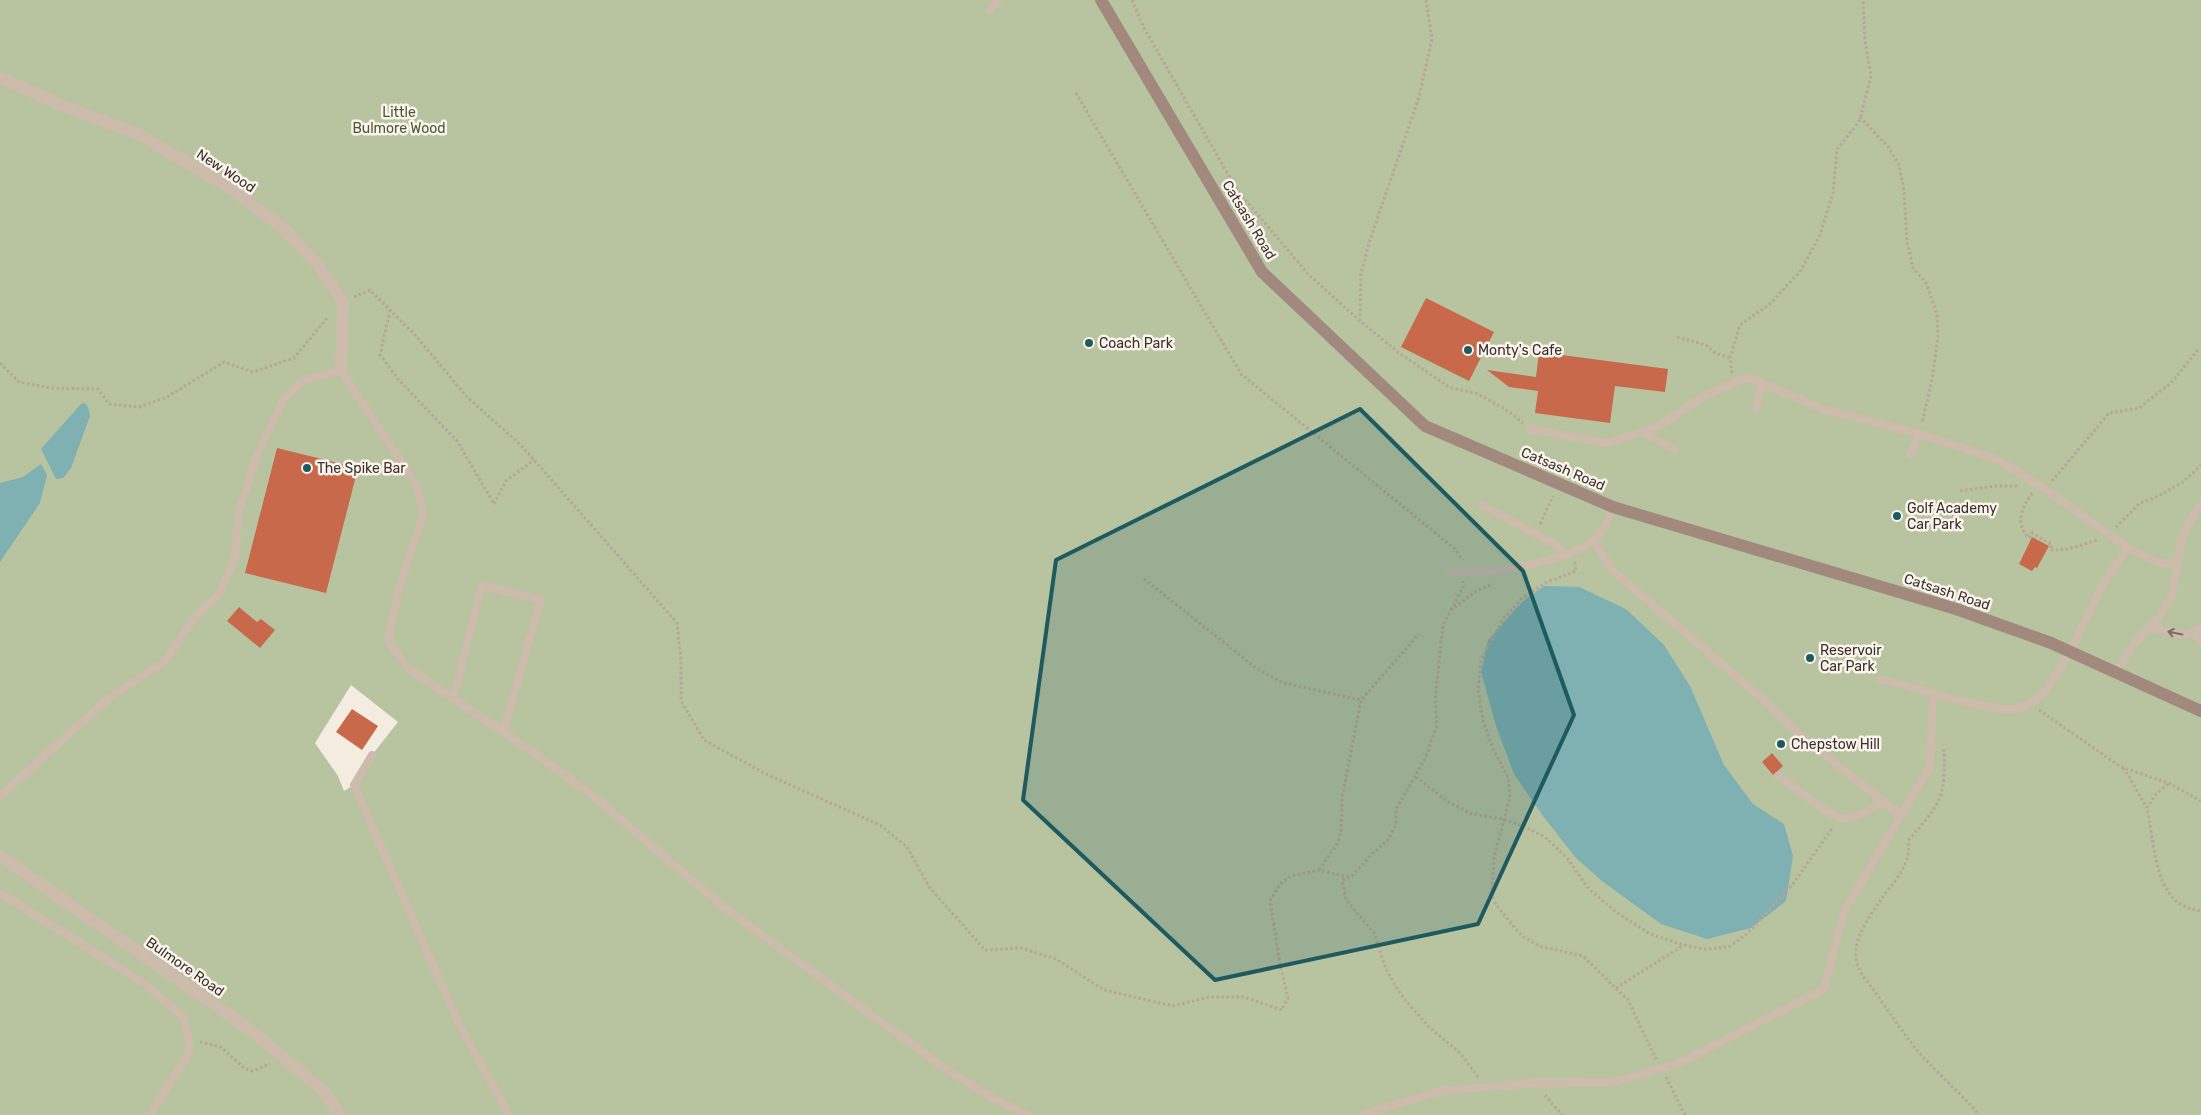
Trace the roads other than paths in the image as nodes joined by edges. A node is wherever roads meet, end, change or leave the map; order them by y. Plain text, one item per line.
1 (998, 0) edge
2 (1101, 0) edge
3 (990, 10) dead end
4 (0, 78) edge
5 (341, 371) junction
6 (1762, 384) junction
7 (1756, 408) dead end
8 (1530, 429) road end
9 (1642, 432) junction
10 (1920, 434) junction
11 (1674, 449) dead end
12 (1910, 455) dead end
13 (1482, 505) dead end
14 (2201, 506) edge
15 (1613, 507) junction
16 (1593, 540) junction
17 (2128, 548) junction
18 (1564, 554) junction
19 (2177, 565) junction
20 (1450, 572) dead end
21 (2149, 627) junction
22 (2198, 630) edge
23 (2201, 642) edge
24 (2074, 643) dead end
25 (2065, 660) dead end
26 (2116, 674) junction
27 (1880, 680) dead end
28 (1933, 694) junction
29 (453, 699) junction
30 (2201, 711) edge
31 (503, 732) junction
32 (372, 755) dead end
33 (1778, 776) dead end
34 (0, 796) edge
35 (1882, 801) junction
36 (1900, 815) junction
37 (0, 856) edge
38 (0, 892) edge
39 (150, 1115) edge
40 (341, 1115) edge
41 (509, 1115) edge
42 (1028, 1115) edge
43 (1361, 1115) edge

1 - 3 lane
2 - 15 street, Catsash Road
4 - 5 street, New Wood
5 - 29 lane
5 - 34 lane
6 - 7 lane
6 - 9 lane
6 - 10 lane
8 - 9 lane
9 - 11 lane
10 - 12 lane
10 - 17 lane
13 - 18 lane
14 - 19 lane
15 - 16 lane
15 - 26 street, Catsash Road
16 - 18 lane
16 - 35 lane
17 - 19 lane
17 - 24 lane
18 - 20 lane
19 - 21 lane
22 -> 21 lane
21 - 26 lane
22 - 23 lane
25 - 28 lane
26 - 30 street, Catsash Road
27 - 28 lane
28 - 36 lane
29 - 31 lane
29 - 31 lane
31 - 42 lane
32 - 41 lane
33 - 35 lane
35 - 36 lane
36 - 43 lane
37 - 40 street, Bulmore Road
38 - 39 lane

